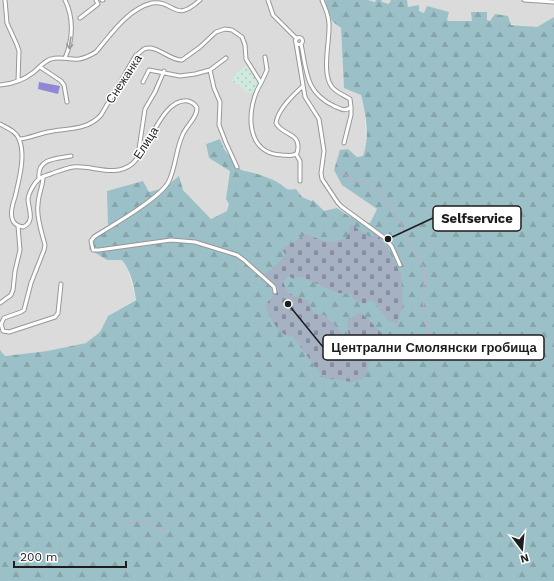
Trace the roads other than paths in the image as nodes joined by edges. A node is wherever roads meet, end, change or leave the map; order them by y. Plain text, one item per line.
1 (65, 0) edge
2 (96, 0) edge
3 (200, 0) edge
4 (268, 0) edge
5 (322, 0) edge
6 (524, 0) edge
7 (6, 1) edge
8 (554, 2) edge
9 (80, 18) dead end
10 (296, 39) junction
11 (296, 43) junction
12 (301, 44) junction
13 (265, 57) dead end
14 (65, 58) junction
15 (226, 58) dead end
16 (40, 67) junction
17 (210, 70) junction
18 (164, 71) junction
19 (18, 81) junction
20 (143, 82) dead end
21 (261, 83) junction
22 (0, 85) edge
23 (303, 86) junction
24 (67, 102) dead end
25 (351, 107) junction
26 (0, 124) edge
27 (20, 139) junction
28 (344, 143) dead end
29 (296, 154) junction
30 (141, 155) junction
31 (71, 156) dead end
32 (237, 167) dead end
33 (43, 177) junction
34 (39, 178) junction
35 (300, 181) dead end
36 (18, 226) junction
37 (400, 265) dead end
38 (61, 284) dead end
39 (275, 292) dead end
40 (0, 303) edge

1 -> 14 street
2 - 9 street
3 - 14 street
4 - 10 street
5 - 25 street
6 - 8 street
7 - 19 street
10 - 11 street
10 - 12 street
11 - 12 street
11 - 23 street
12 - 25 street
13 - 21 street
14 - 16 street
15 - 17 street
16 - 19 street
16 - 24 street
17 - 18 street
17 - 32 street
18 - 20 street
18 - 30 street
19 - 22 street
21 - 27 street, Снежанка
21 - 29 street
23 - 29 street
23 - 37 street
25 - 28 street
26 - 27 street
27 - 36 street
29 - 35 street
30 - 33 street, Елица
30 - 39 street, Елица
31 - 34 street
33 - 34 street, Елица
33 - 38 street
34 - 36 street
36 - 40 street

